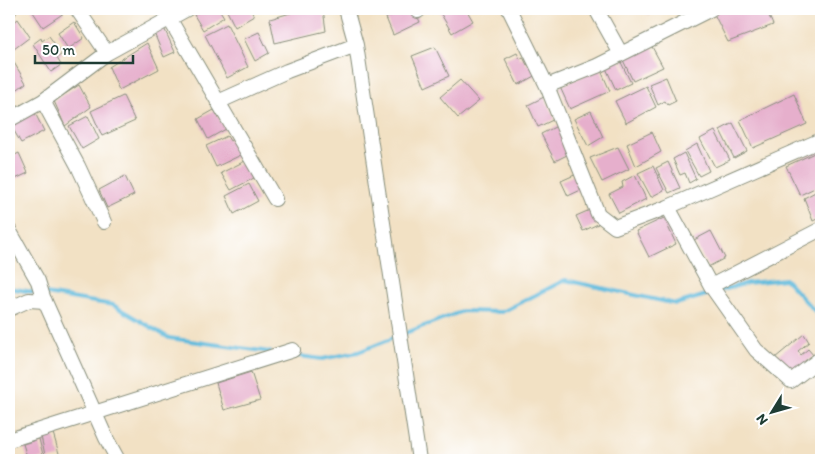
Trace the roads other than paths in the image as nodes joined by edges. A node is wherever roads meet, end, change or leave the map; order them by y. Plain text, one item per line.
1 (77, 9) edge
2 (187, 9) edge
3 (346, 9) edge
4 (509, 9) edge
5 (596, 9) edge
6 (711, 9) edge
7 (694, 12) edge
8 (169, 18) junction
9 (356, 45) junction
10 (107, 53) junction
11 (620, 54) junction
12 (547, 86) junction
13 (43, 101) junction
14 (218, 102) junction
15 (9, 120) edge
16 (821, 140) edge
17 (275, 199) dead end
18 (668, 207) junction
19 (104, 222) dead end
20 (821, 229) edge
21 (9, 230) edge
22 (711, 286) junction
23 (44, 299) junction
24 (9, 309) edge
25 (293, 350) dead end
26 (821, 358) edge
27 (95, 413) junction
28 (9, 440) edge
29 (118, 460) edge
30 (419, 460) edge

1 - 10 street
2 - 8 street
3 - 9 street
4 - 12 street
5 - 11 street
6 - 7 street
7 - 11 street
8 - 10 street
8 - 14 street
9 - 14 street
9 - 30 street
10 - 13 street
11 - 12 street
12 - 18 street
13 - 15 street
13 - 19 street
14 - 17 street
16 - 18 street
18 - 22 street
20 - 22 street
21 - 23 street
22 - 26 street
23 - 24 street
23 - 27 street
25 - 27 street
27 - 28 street
27 - 29 street

